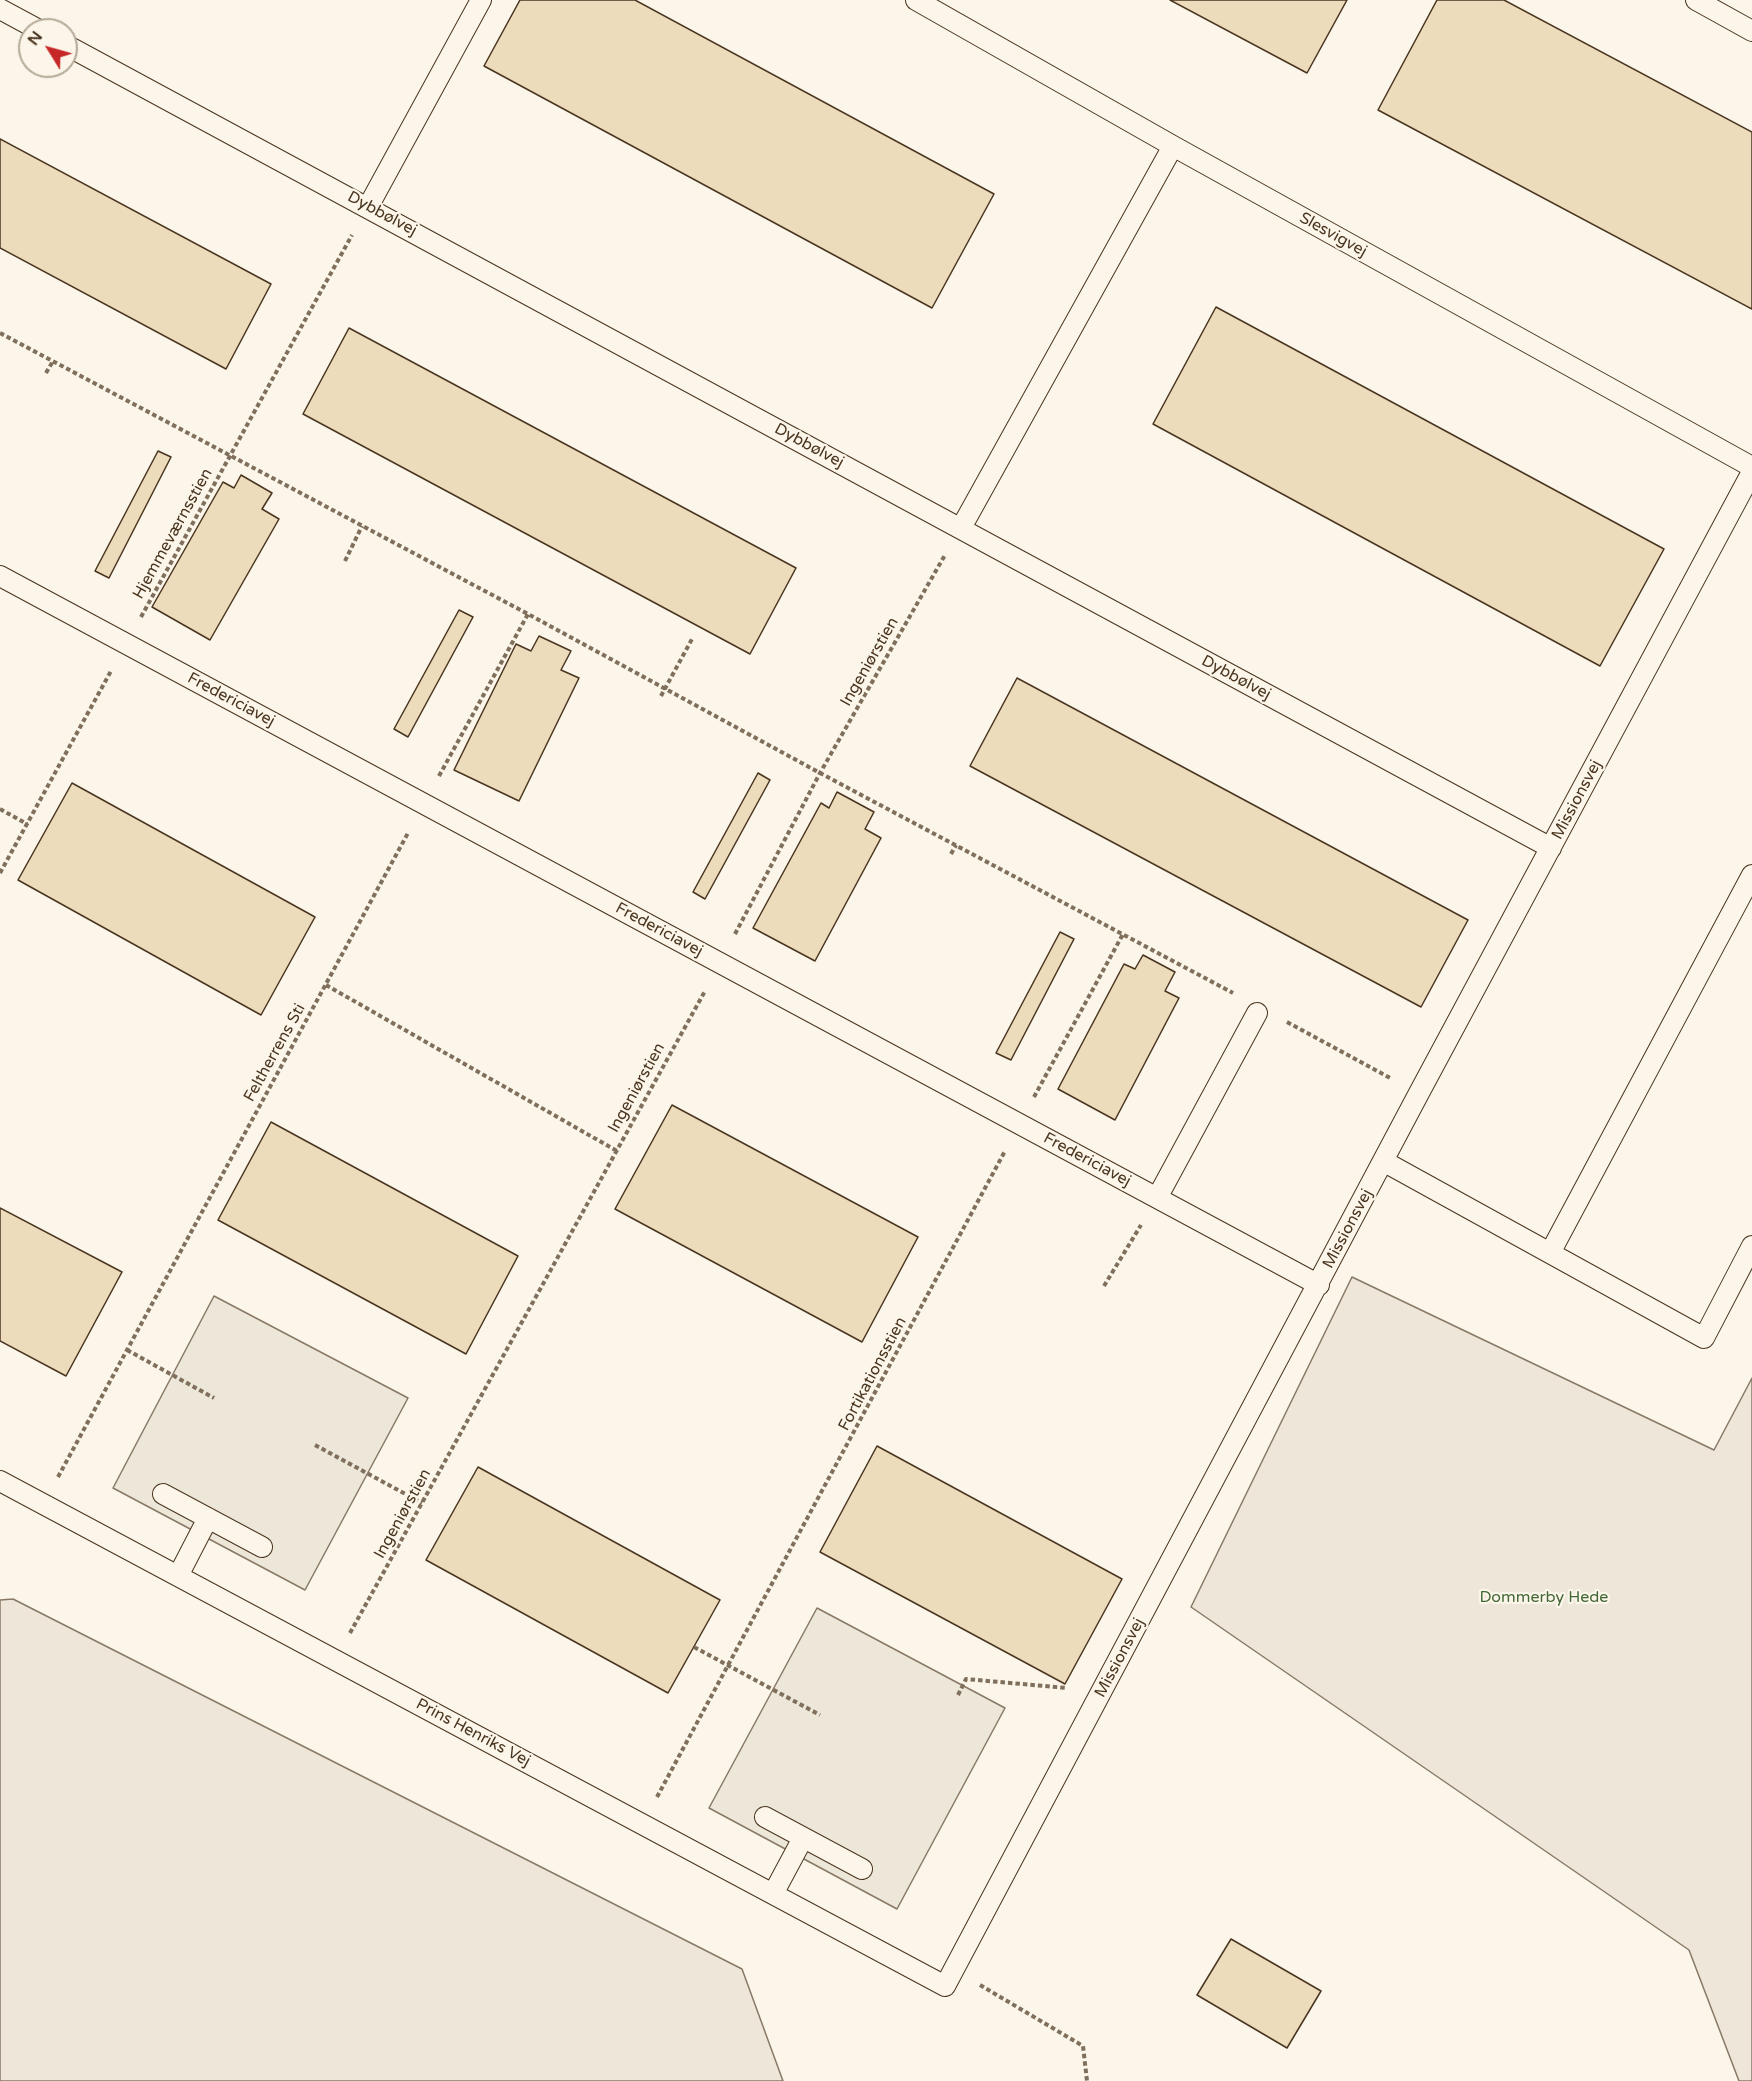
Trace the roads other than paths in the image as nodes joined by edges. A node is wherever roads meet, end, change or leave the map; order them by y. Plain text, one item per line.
1 (481, 0) edge
2 (916, 0) edge
3 (1696, 0) edge
4 (0, 9) edge
5 (18, 19) edge
6 (1752, 31) edge
7 (78, 51) edge
8 (1173, 146) junction
9 (368, 207) junction
10 (1752, 467) edge
11 (1752, 472) edge
12 (961, 528) junction
13 (0, 576) edge
14 (1551, 848) junction
15 (1752, 875) edge
16 (1257, 1013) dead end
17 (1383, 1161) junction
18 (1157, 1198) junction
19 (1752, 1246) edge
20 (1550, 1253) junction
21 (1318, 1285) junction
22 (0, 1481) edge
23 (163, 1494) dead end
24 (208, 1518) junction
25 (262, 1547) dead end
26 (177, 1576) junction
27 (765, 1817) dead end
28 (803, 1838) junction
29 (862, 1869) dead end
30 (773, 1893) junction
31 (949, 1978) joint

1 - 9 lane
2 - 8 lane, Slesvigvej
3 - 6 lane
4 - 5 lane
7 - 9 lane, Dybbølvej
8 - 10 lane, Slesvigvej
8 - 12 lane
9 - 12 lane, Dybbølvej
11 - 14 lane, Missionsvej
12 - 14 lane, Dybbølvej
13 - 18 lane, Fredericiavej
14 - 17 lane, Missionsvej
15 - 20 lane
16 - 18 lane
17 - 20 lane
17 - 21 lane, Missionsvej
18 - 21 lane, Fredericiavej
19 - 20 lane
21 - 31 lane, Missionsvej
22 - 26 lane, Prins Henriks Vej
23 - 24 lane
24 - 25 lane
24 - 26 lane
26 - 30 lane, Prins Henriks Vej
27 - 28 lane
28 - 29 lane
28 - 30 lane
30 - 31 lane, Prins Henriks Vej

